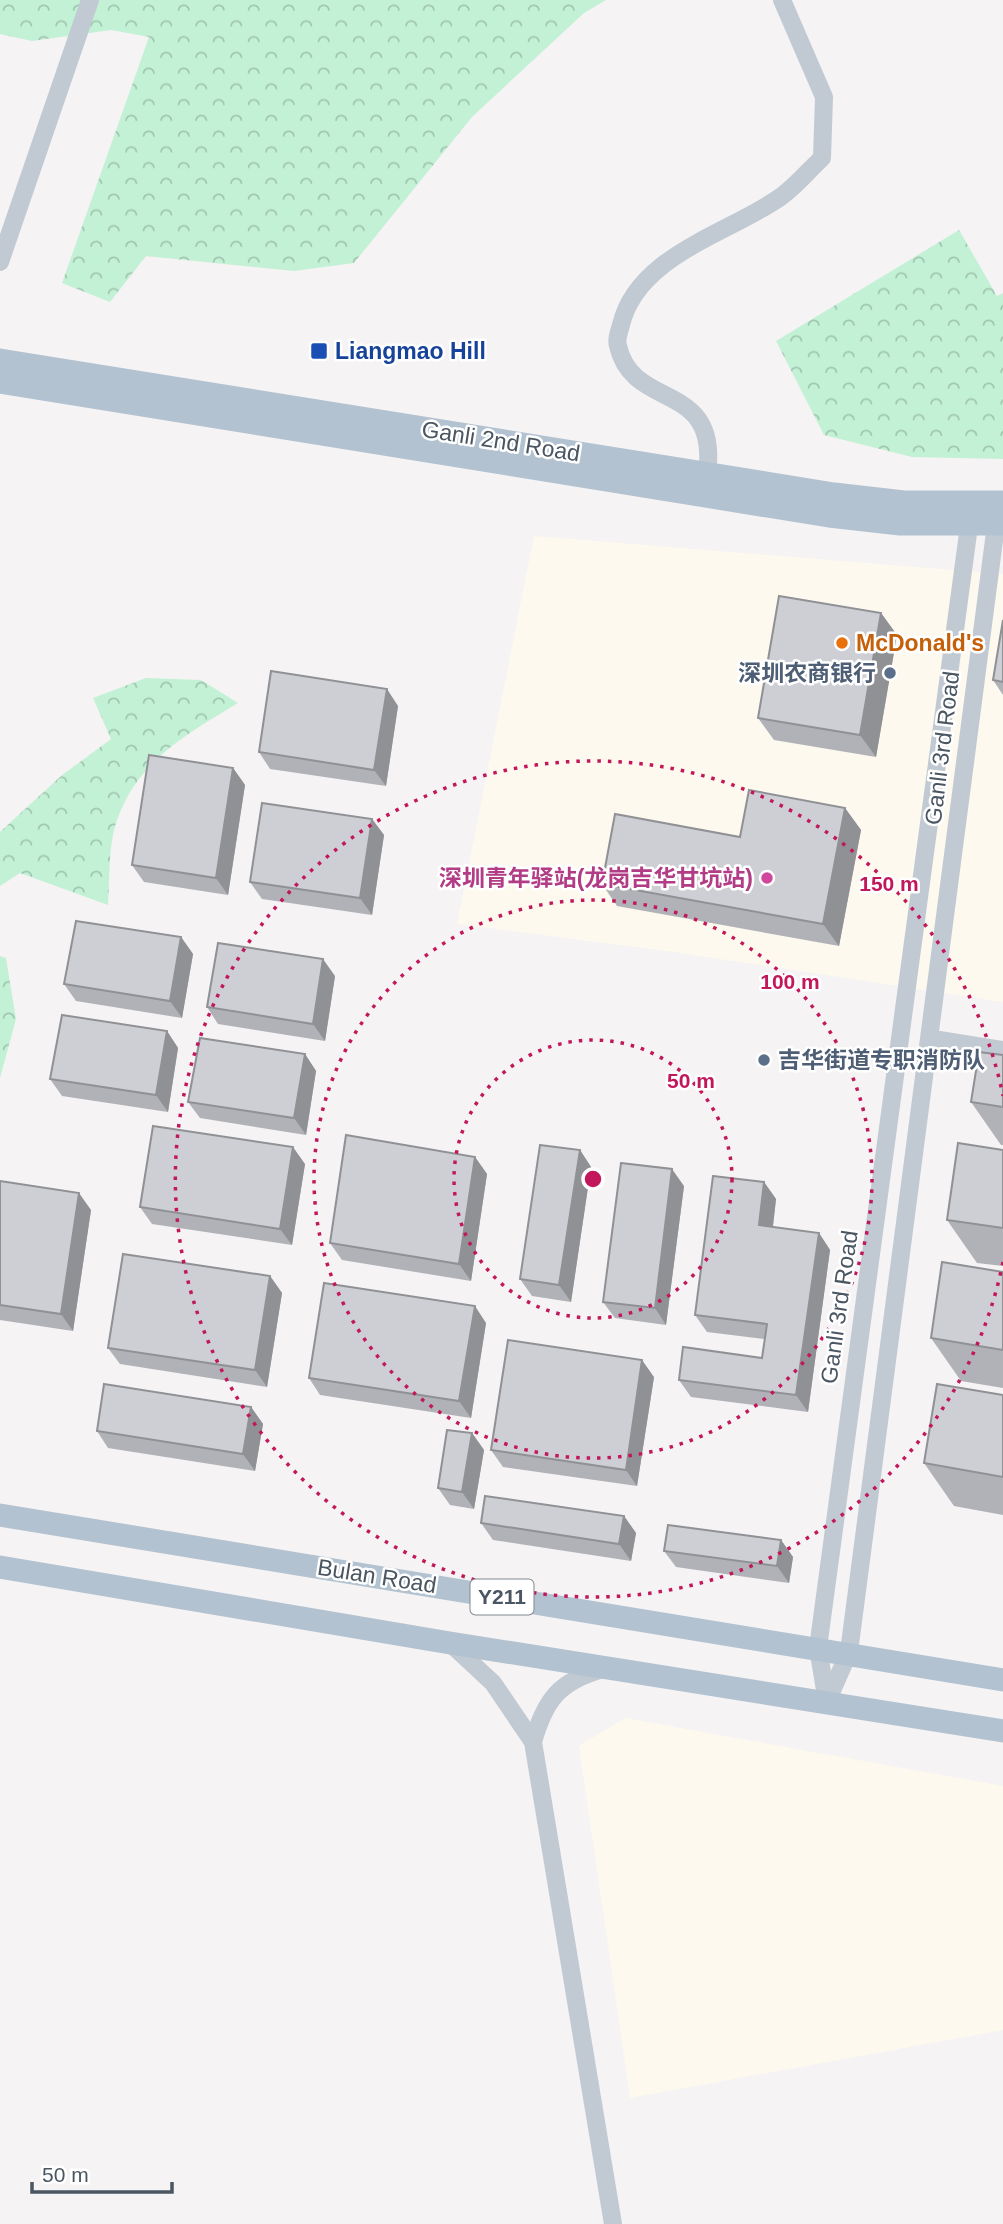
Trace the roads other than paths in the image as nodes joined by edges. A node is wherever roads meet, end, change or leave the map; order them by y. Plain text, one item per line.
1 (90, 0) edge
2 (782, 0) edge
3 (0, 262) edge
4 (0, 360) edge
5 (0, 382) edge
6 (708, 474) junction
7 (993, 503) edge
8 (1000, 525) edge
9 (969, 526) junction
10 (933, 1039) dead end
11 (1003, 1050) edge
12 (0, 1515) edge
13 (0, 1567) edge
14 (450, 1643) junction
15 (818, 1648) junction
16 (849, 1653) junction
17 (609, 1668) junction
18 (1003, 1680) edge
19 (827, 1702) junction
20 (1003, 1731) edge
21 (533, 1742) junction
22 (613, 2224) edge

1 - 3 street
2 - 6 street
4 - 6 main road, Ganli 2nd Road
5 - 9 main road, Ganli 2nd Road
6 - 7 main road, Ganli 2nd Road
7 - 8 street
7 - 9 street, Ganli 3rd Road
8 - 9 main road, Ganli 2nd Road
8 - 16 street, Ganli 3rd Road
9 - 15 street, Ganli 3rd Road
10 - 11 street
12 - 15 main road, Bulan Road / Y211
13 - 14 main road, Y211
14 - 17 main road, Y211
14 - 21 street
15 - 16 main road, Bulan Road / Y211
15 - 19 street, Ganli 3rd Road
16 - 18 main road, Bulan Road / Y211
16 - 19 street, Ganli 3rd Road
17 - 19 main road, Y211
17 - 21 street
19 - 20 main road, Y211
21 - 22 street

